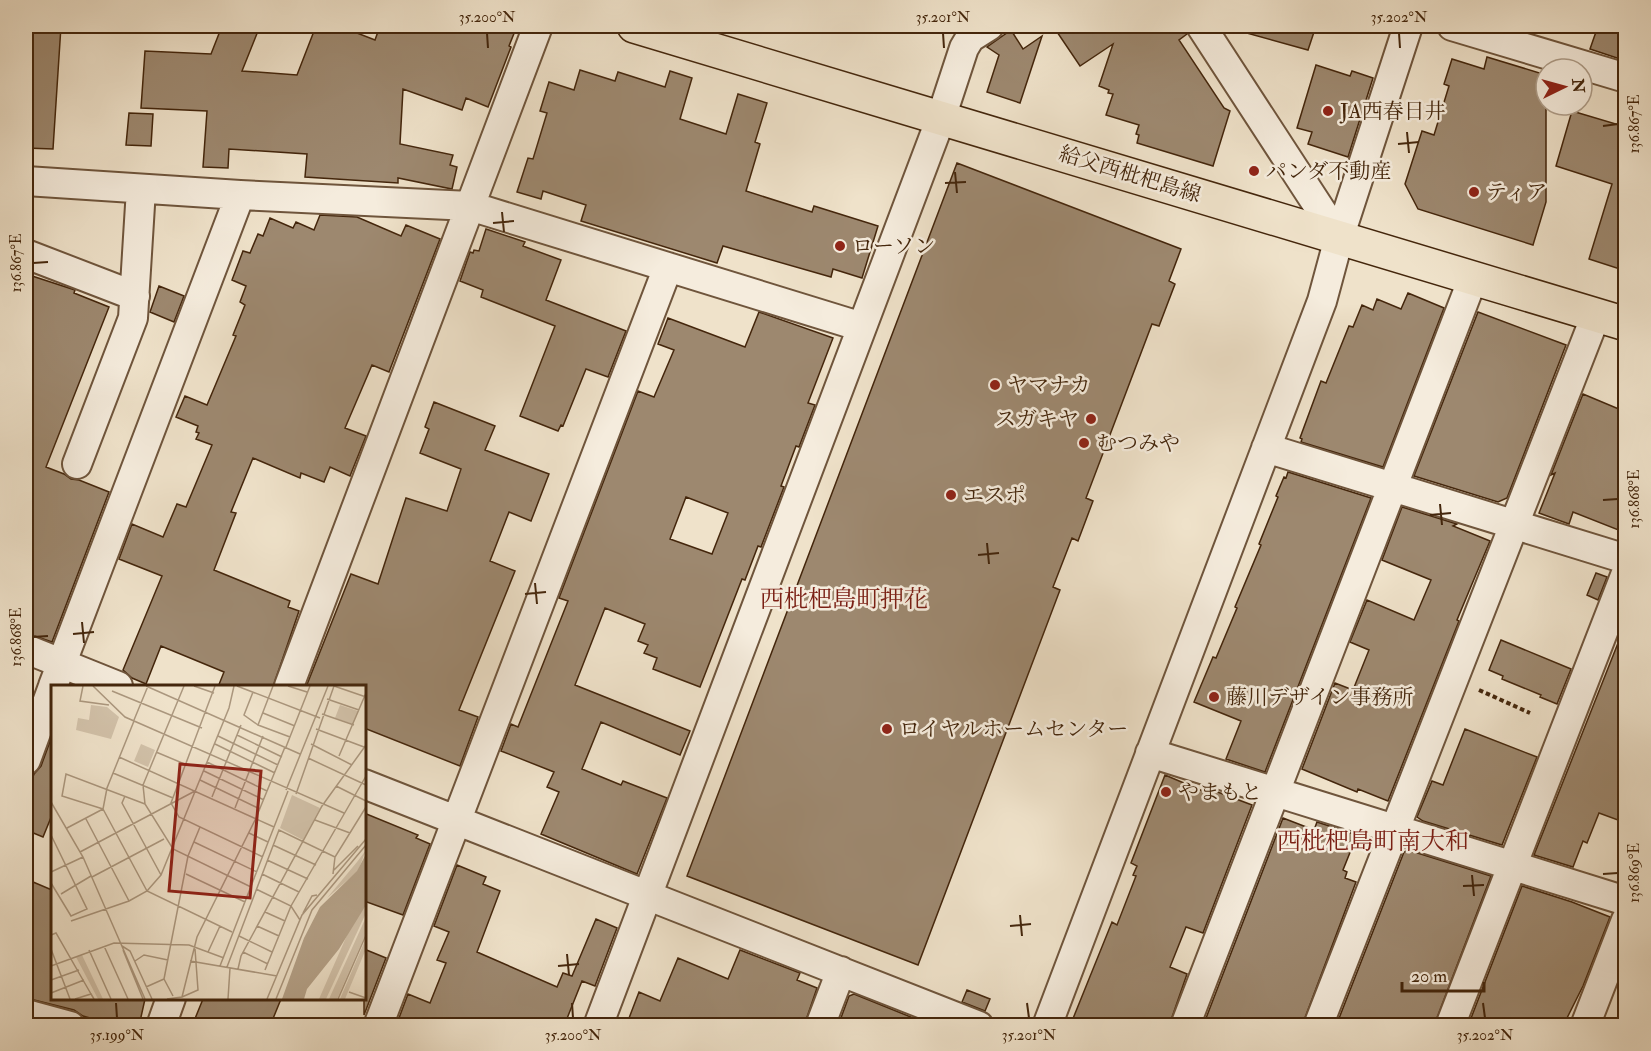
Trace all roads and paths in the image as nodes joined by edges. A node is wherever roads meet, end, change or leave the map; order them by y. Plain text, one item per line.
1 (538, 26) edge
2 (634, 26) edge
3 (989, 26) edge
4 (1201, 26) edge
5 (1408, 26) edge
6 (1452, 26) edge
7 (1626, 78) edge
8 (941, 118) junction
9 (26, 181) edge
10 (141, 189) junction
11 (240, 195) junction
12 (470, 206) junction
13 (1339, 238) junction
14 (26, 254) edge
15 (668, 267) junction
16 (1473, 278) junction
17 (135, 296) junction
18 (1611, 320) edge
19 (862, 327) junction
20 (1266, 448) junction
21 (77, 464) dead end
22 (1392, 488) junction
23 (1514, 526) junction
24 (1626, 560) edge
25 (1626, 573) edge
26 (26, 649) edge
27 (1454, 679) junction
28 (56, 680) edge
29 (100, 685) edge
30 (290, 685) edge
31 (51, 693) edge
32 (1530, 713) dead end
33 (1150, 753) junction
34 (26, 760) edge
35 (366, 785) edge
36 (1275, 792) junction
37 (456, 820) junction
38 (1395, 829) junction
39 (1512, 865) junction
40 (647, 895) junction
41 (1626, 901) edge
42 (1626, 920) edge
43 (841, 971) junction
44 (171, 1000) edge
45 (26, 1014) edge
46 (70, 1026) edge
47 (161, 1026) edge
48 (378, 1026) edge
49 (598, 1026) edge
50 (820, 1026) edge
51 (978, 1026) edge
52 (1047, 1026) edge
53 (1185, 1026) edge
54 (1318, 1026) edge
55 (1450, 1026) edge
56 (1585, 1026) edge

1 - 12 street
2 - 8 main road, 給父西枇杷島線
3 - 8 street
4 - 13 street
5 - 13 street
6 - 7 street
8 - 13 main road, 給父西枇杷島線
8 - 19 street
9 - 10 street
10 - 11 street
10 - 17 street
11 - 12 street
11 - 28 street
12 - 15 street
12 - 30 street
13 - 16 main road, 給父西枇杷島線
13 - 20 street
14 - 17 street
15 - 19 street
15 - 37 street
16 - 18 main road, 給父西枇杷島線
16 - 22 street
17 - 21 street
18 - 23 street
19 - 40 street
20 - 22 street
20 - 33 street
22 - 23 street
22 - 36 street
23 - 24 street
23 - 27 street
25 - 39 street
26 - 28 street
27 - 32 path
27 - 38 street
28 - 29 street
31 - 34 street
33 - 36 street
33 - 52 street
35 - 37 street
36 - 38 street
36 - 53 street
37 - 40 street
37 - 48 street
38 - 39 street
38 - 54 street
39 - 41 street
39 - 55 street
40 - 43 street
40 - 49 street
42 - 56 street
43 - 50 street
43 - 51 street
44 - 47 street
45 - 46 street

